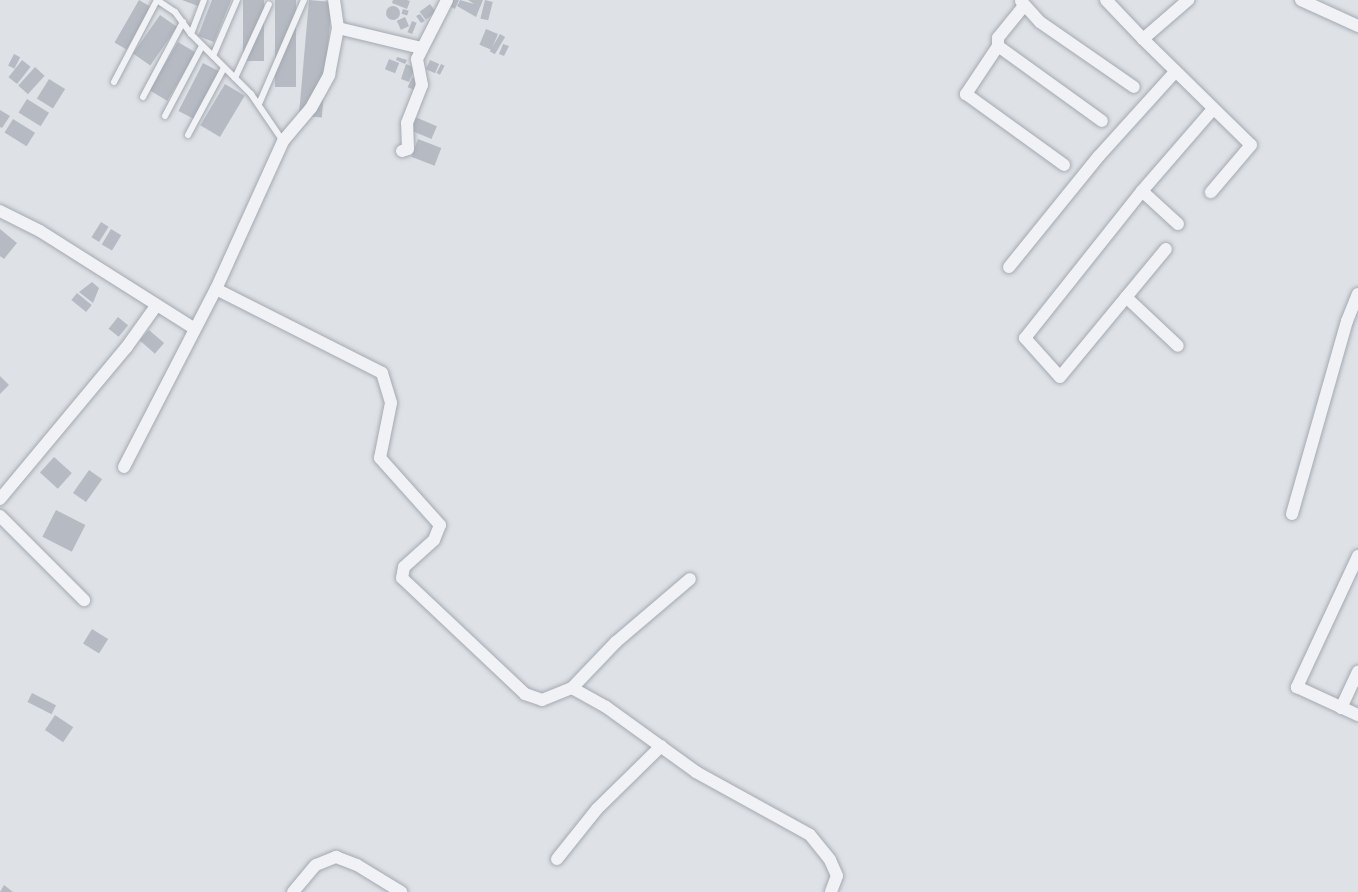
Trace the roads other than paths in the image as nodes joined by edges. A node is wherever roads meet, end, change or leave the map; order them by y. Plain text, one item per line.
1 (157, 0) edge
2 (204, 0) edge
3 (237, 0) edge
4 (304, 0) edge
5 (334, 0) edge
6 (447, 0) edge
7 (1188, 0) edge
8 (1301, 0) edge
9 (1110, 1) edge
10 (269, 4) dead end
11 (1022, 4) edge
12 (183, 22) junction
13 (1358, 26) edge
14 (338, 28) junction
15 (190, 34) junction
16 (1143, 39) junction
17 (202, 46) junction
18 (998, 46) junction
19 (421, 48) junction
20 (213, 56) junction
21 (224, 68) junction
22 (1175, 72) junction
23 (235, 78) junction
24 (114, 82) dead end
25 (1134, 87) dead end
26 (143, 97) dead end
27 (259, 104) junction
28 (1214, 109) junction
29 (165, 116) dead end
30 (1102, 121) dead end
31 (188, 135) dead end
32 (283, 141) junction
33 (402, 151) dead end
34 (1064, 165) dead end
35 (1142, 192) junction
36 (1211, 192) dead end
37 (0, 211) edge
38 (1178, 224) dead end
39 (1166, 249) dead end
40 (1010, 267) dead end
41 (216, 289) junction
42 (1358, 294) edge
43 (1126, 297) junction
44 (156, 306) junction
45 (195, 329) junction
46 (1178, 346) dead end
47 (124, 467) dead end
48 (0, 499) edge
49 (1292, 514) dead end
50 (0, 516) edge
51 (1358, 556) edge
52 (690, 579) dead end
53 (84, 600) dead end
54 (1358, 672) edge
55 (572, 688) junction
56 (1341, 708) junction
57 (1358, 715) edge
58 (661, 746) junction
59 (557, 859) dead end
60 (292, 892) edge
61 (401, 892) edge
62 (831, 892) edge

1 - 12 lane
1 - 24 lane
2 - 15 lane
3 - 20 lane
4 - 27 lane
5 - 14 street
6 - 19 street
7 - 16 street
8 - 13 street
9 - 16 street
10 - 23 lane
11 - 18 street
11 - 25 street
12 - 15 lane
12 - 26 lane
14 - 19 street
14 - 32 street
15 - 17 lane
16 - 22 street
17 - 20 lane
17 - 29 lane
18 - 30 street
18 - 34 street
19 - 33 street
20 - 21 lane
21 - 23 lane
21 - 31 lane
22 - 28 street
22 - 40 street
23 - 27 lane
27 - 32 lane
28 - 35 street
28 - 36 street
32 - 41 street
35 - 38 street
35 - 43 street
37 - 44 street
39 - 43 street
41 - 45 street
41 - 55 street
42 - 49 street
43 - 46 street
44 - 45 street
44 - 48 street
45 - 47 street
50 - 53 street
51 - 56 street
52 - 55 street
54 - 56 street
55 - 58 street
56 - 57 street
58 - 59 street
58 - 62 street
60 - 61 street

